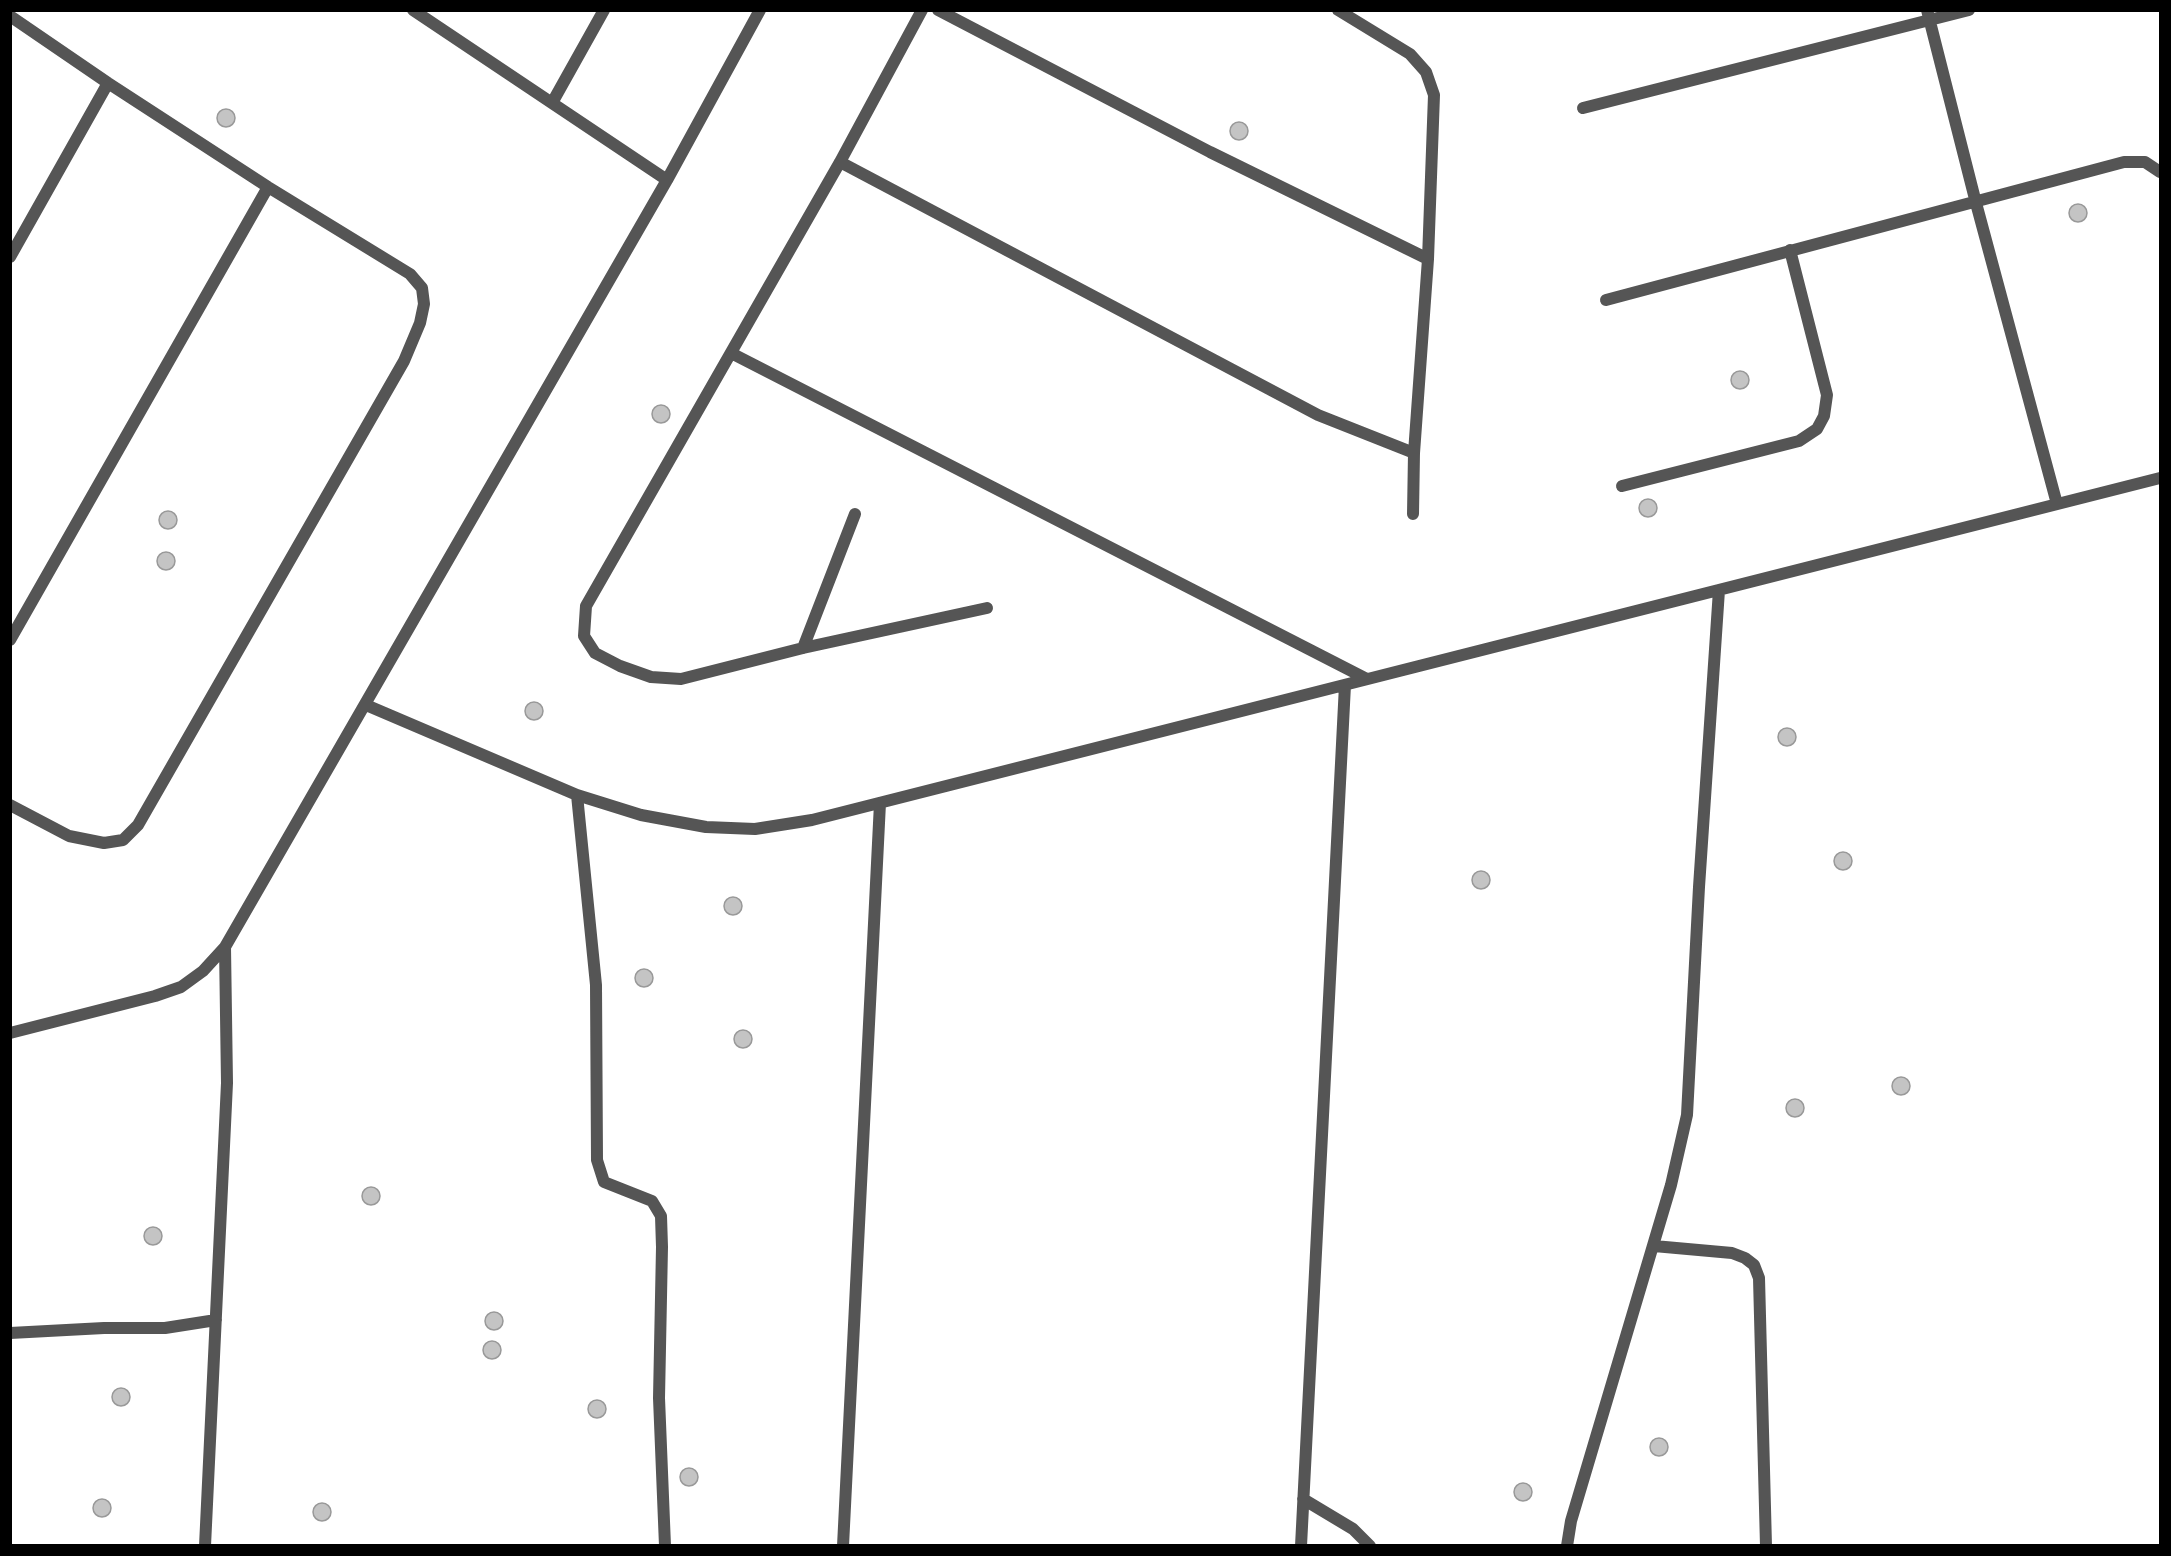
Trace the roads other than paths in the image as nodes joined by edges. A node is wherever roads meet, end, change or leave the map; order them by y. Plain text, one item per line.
1 (413, 10) edge
2 (604, 10) edge
3 (760, 10) edge
4 (922, 10) edge
5 (938, 10) edge
6 (1969, 10) edge
7 (1345, 12) edge
8 (10, 16) edge
9 (1928, 16) edge
10 (108, 83) junction
11 (552, 104) junction
12 (1583, 108) dead end
13 (840, 162) junction
14 (2160, 172) edge
15 (667, 180) junction
16 (268, 187) junction
17 (1976, 203) junction
18 (1790, 250) junction
19 (10, 257) edge
20 (1428, 259) junction
21 (1606, 300) dead end
22 (730, 353) junction
23 (1414, 453) junction
24 (2160, 478) edge
25 (1622, 486) dead end
26 (2057, 504) junction
27 (855, 514) dead end
28 (1413, 514) dead end
29 (1719, 590) junction
30 (987, 608) dead end
31 (10, 639) edge
32 (803, 648) junction
33 (1367, 680) junction
34 (1345, 685) junction
35 (366, 705) junction
36 (577, 795) junction
37 (880, 803) junction
38 (10, 806) edge
39 (225, 947) junction
40 (10, 1032) edge
41 (1654, 1246) junction
42 (216, 1320) junction
43 (10, 1333) edge
44 (1303, 1499) junction
45 (205, 1545) edge
46 (665, 1545) edge
47 (843, 1545) edge
48 (1301, 1545) edge
49 (1370, 1545) edge
50 (1567, 1545) edge
51 (1766, 1545) edge

1 - 11 street
2 - 11 street
3 - 15 street
4 - 13 street
5 - 20 street
6 - 9 street
7 - 20 street
8 - 10 street
9 - 12 street
9 - 17 street
10 - 16 street
10 - 19 street
11 - 15 street
13 - 22 street
13 - 23 street
14 - 17 street
15 - 35 street
16 - 31 street
16 - 38 street
17 - 18 street
17 - 26 street
18 - 21 street
18 - 25 street
20 - 23 street
22 - 32 street
22 - 33 street
23 - 28 street
24 - 26 street
26 - 29 street
27 - 32 street
29 - 33 street
29 - 41 street
30 - 32 street
33 - 34 street
34 - 37 street
34 - 44 street
35 - 36 street
35 - 39 street
36 - 37 street
36 - 46 street
37 - 47 street
39 - 40 street
39 - 42 street
41 - 50 street
41 - 51 street
42 - 43 street
42 - 45 street
44 - 48 street
44 - 49 street

